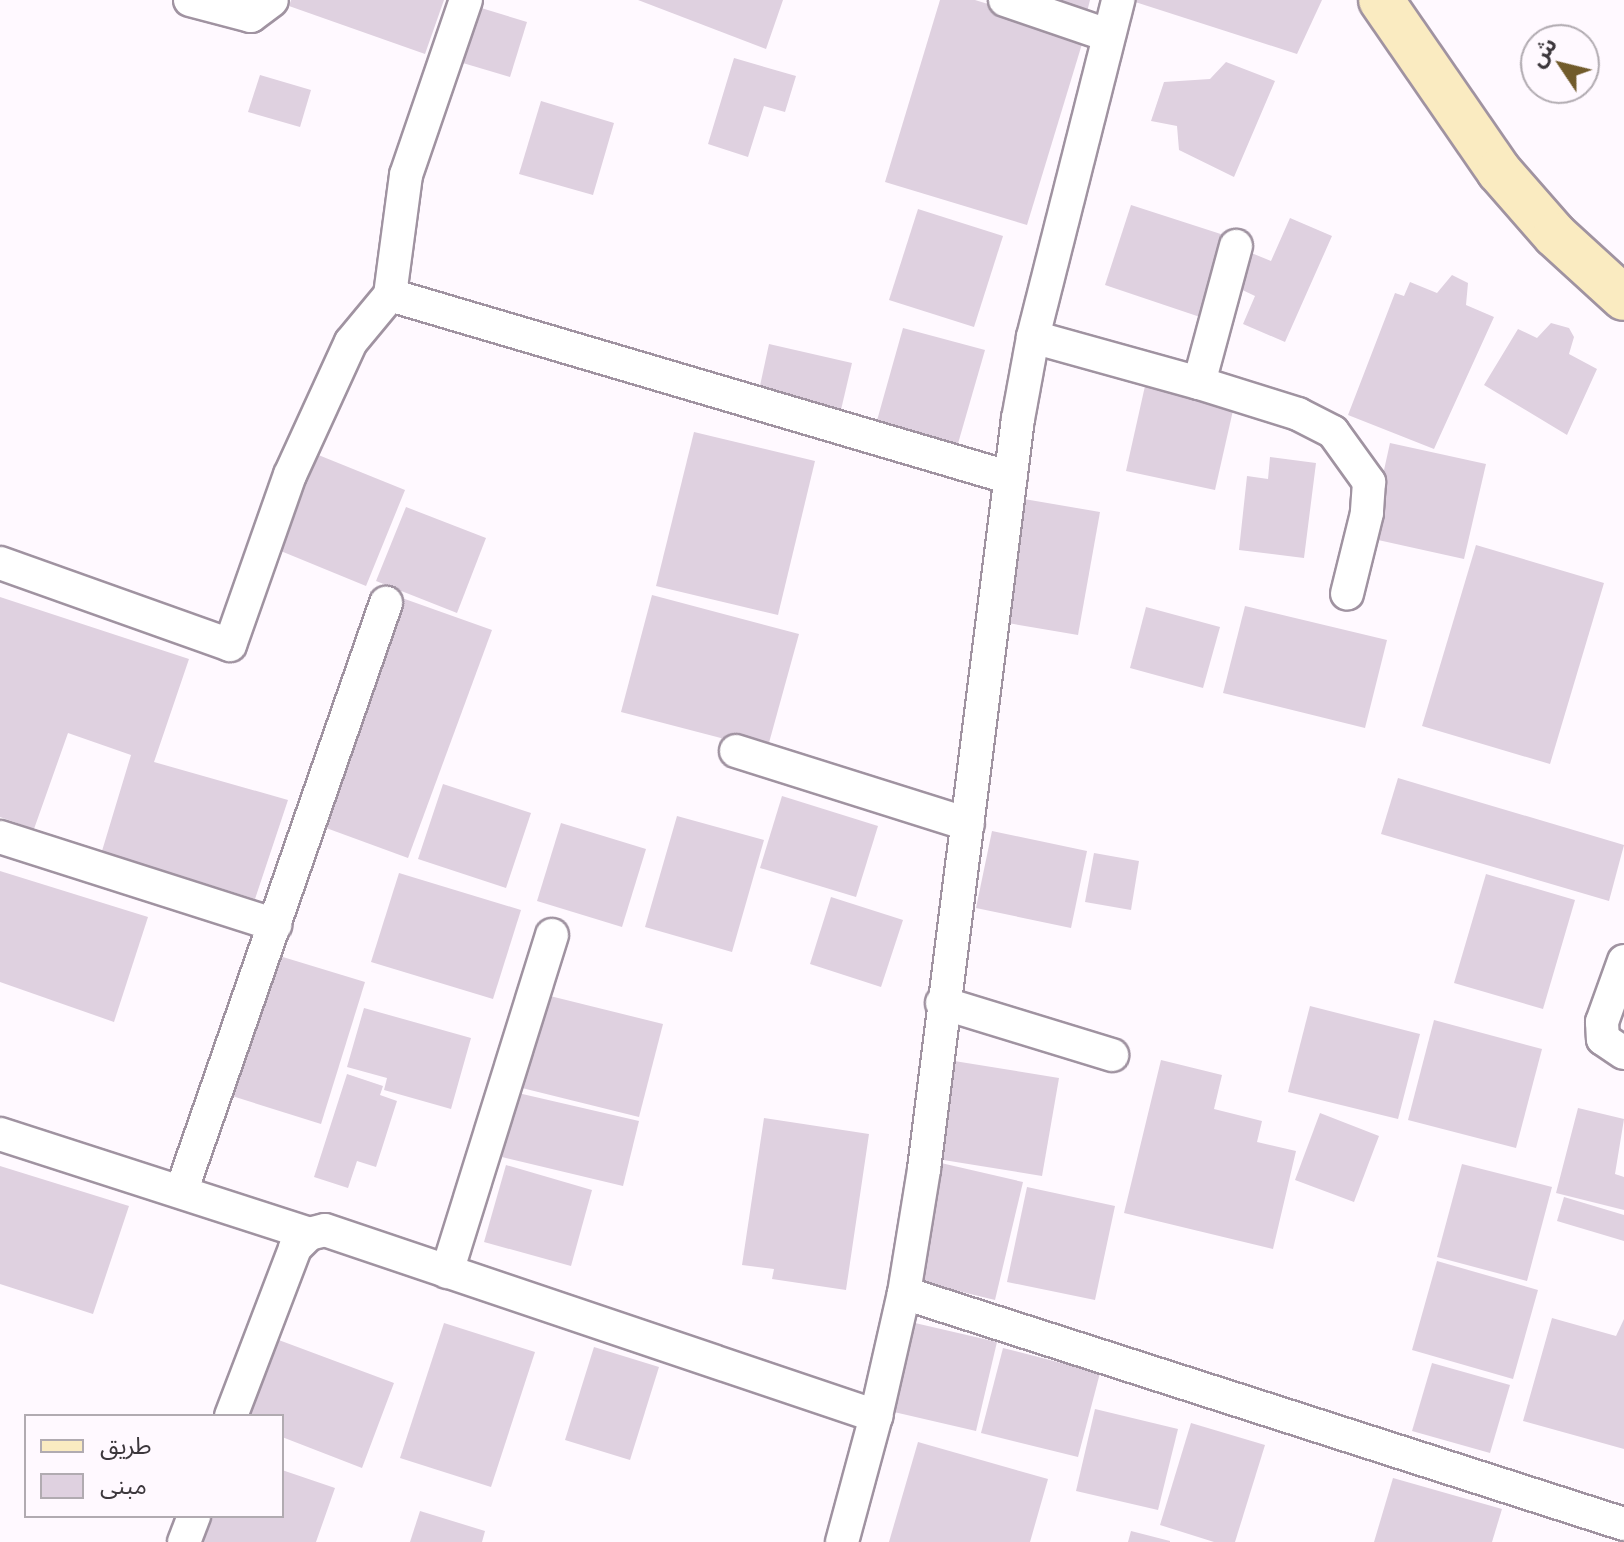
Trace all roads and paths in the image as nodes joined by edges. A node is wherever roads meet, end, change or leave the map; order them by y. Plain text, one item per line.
1 (190, 0) edge
2 (272, 0) edge
3 (466, 0) edge
4 (1005, 0) edge
5 (1118, 0) edge
6 (1381, 0) edge
7 (1107, 35) junction
8 (1236, 246) dead end
9 (390, 295) junction
10 (1624, 298) edge
11 (1033, 337) junction
12 (1199, 383) junction
13 (1011, 478) junction
14 (0, 563) edge
15 (1347, 594) dead end
16 (386, 603) dead end
17 (736, 751) dead end
18 (968, 824) junction
19 (0, 837) edge
20 (275, 925) junction
21 (552, 935) dead end
22 (1624, 961) edge
23 (942, 1003) junction
24 (1624, 1053) edge
25 (1112, 1055) dead end
26 (0, 1134) edge
27 (181, 1192) junction
28 (309, 1234) junction
29 (447, 1272) junction
30 (904, 1293) junction
31 (232, 1414) edge
32 (876, 1416) junction
33 (193, 1518) edge
34 (1624, 1524) edge
35 (184, 1542) edge
36 (842, 1542) edge

1 - 2 street
3 - 9 street
4 - 7 street
5 - 7 street
6 - 10 main road
7 - 11 street
8 - 12 street
9 - 13 street
9 - 14 street
11 - 12 street
11 - 13 street
12 - 15 street
13 - 18 street
16 - 20 street
17 - 18 street
18 - 23 street
19 - 20 street
20 - 27 street
21 - 29 street
22 - 24 street
23 - 25 street
23 - 30 street
26 - 27 street
27 - 28 street
28 - 29 street
28 - 31 street
29 - 32 street
30 - 32 street
30 - 34 street
32 - 36 street
33 - 35 street

